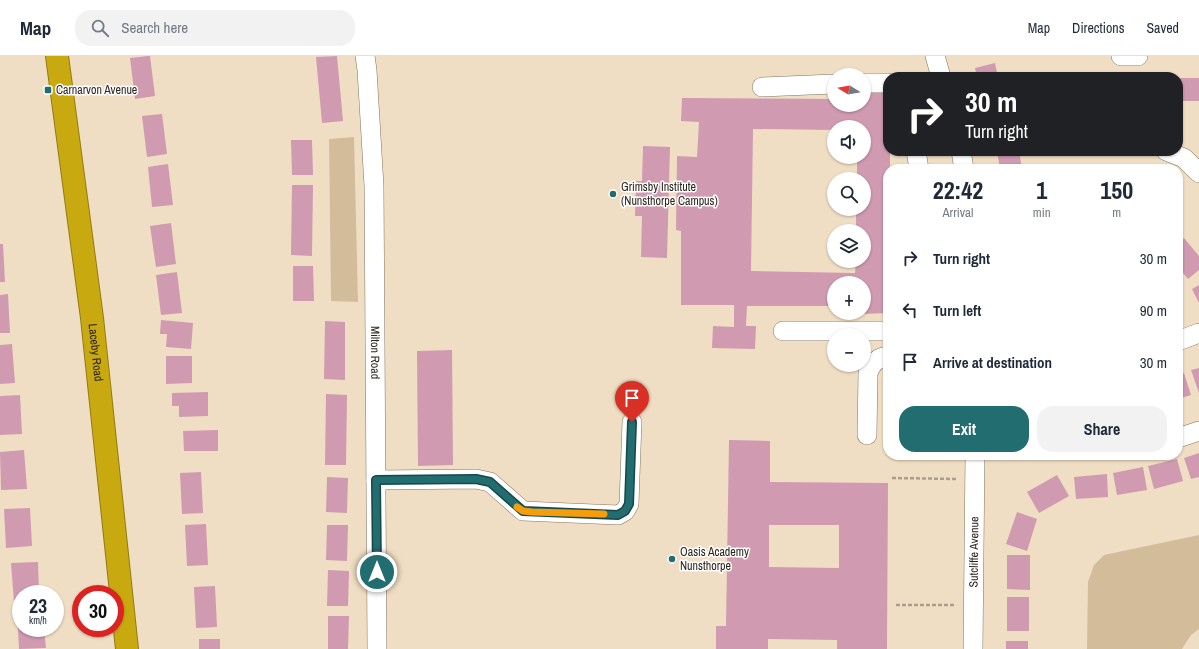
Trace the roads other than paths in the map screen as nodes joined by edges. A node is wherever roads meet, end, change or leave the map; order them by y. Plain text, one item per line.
1 (57, 56) edge
2 (365, 56) edge
3 (1121, 56) edge
4 (1138, 56) edge
5 (871, 83) edge
6 (883, 83) edge
7 (827, 84) edge
8 (762, 87) dead end
9 (1191, 158) edge
10 (1199, 173) edge
11 (783, 331) dead end
12 (883, 331) edge
13 (1199, 333) edge
14 (1183, 339) edge
15 (883, 358) edge
16 (632, 422) dead end
17 (1199, 431) edge
18 (867, 435) dead end
19 (1183, 436) edge
20 (976, 460) edge
21 (376, 480) junction
22 (127, 649) edge
23 (377, 649) edge
24 (973, 649) edge

1 - 22 highway, Laceby Road
2 - 21 street, Milton Road
3 - 4 street
5 - 6 street
7 - 8 street
9 - 10 street
11 - 12 street
13 - 14 street
15 - 18 street
16 - 21 street
17 - 19 street
20 - 24 street, Sutcliffe Avenue
21 - 23 street, Milton Road

